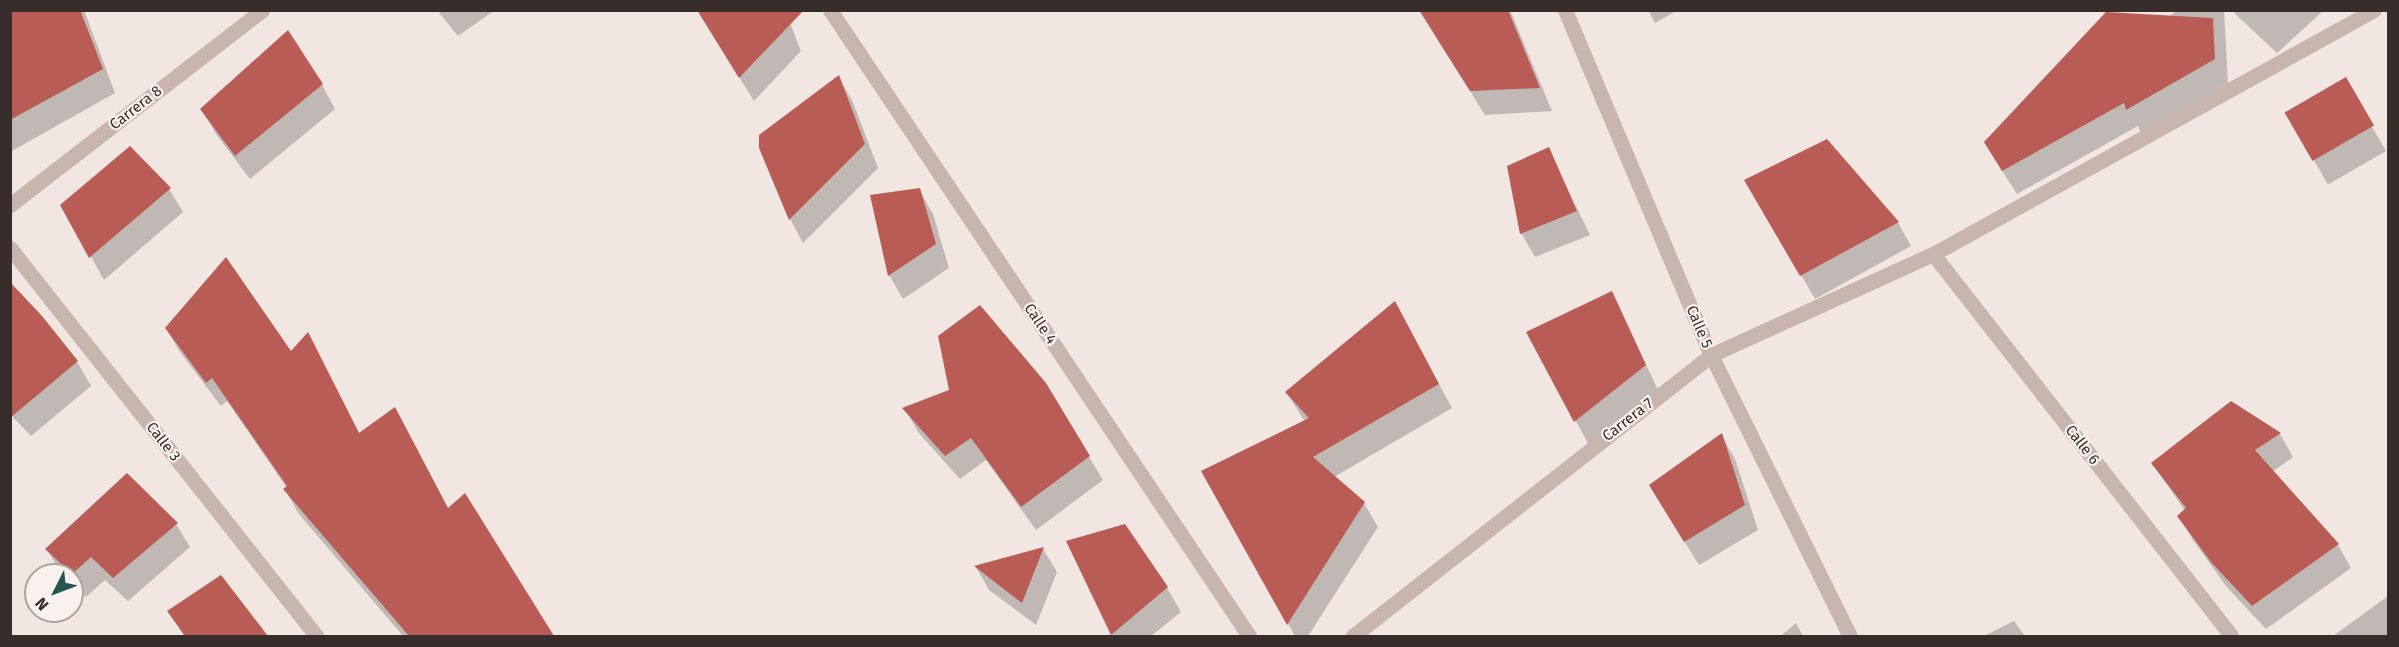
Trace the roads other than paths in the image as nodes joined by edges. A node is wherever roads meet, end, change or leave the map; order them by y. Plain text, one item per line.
1 (262, 10) edge
2 (830, 10) edge
3 (1565, 10) edge
4 (2374, 10) edge
5 (10, 205) edge
6 (10, 248) edge
7 (1933, 254) junction
8 (1711, 355) junction
9 (316, 636) edge
10 (1250, 636) edge
11 (1353, 636) edge
12 (1850, 636) edge
13 (2231, 636) edge

1 - 5 street, Carrera 8
2 - 10 street, Calle 4
3 - 8 street, Calle 5
4 - 7 street, Carrera 7
6 - 9 street, Calle 3
7 - 8 street, Carrera 7
7 - 13 street, Calle 6
8 - 11 street, Carrera 7
8 - 12 street, Calle 5

